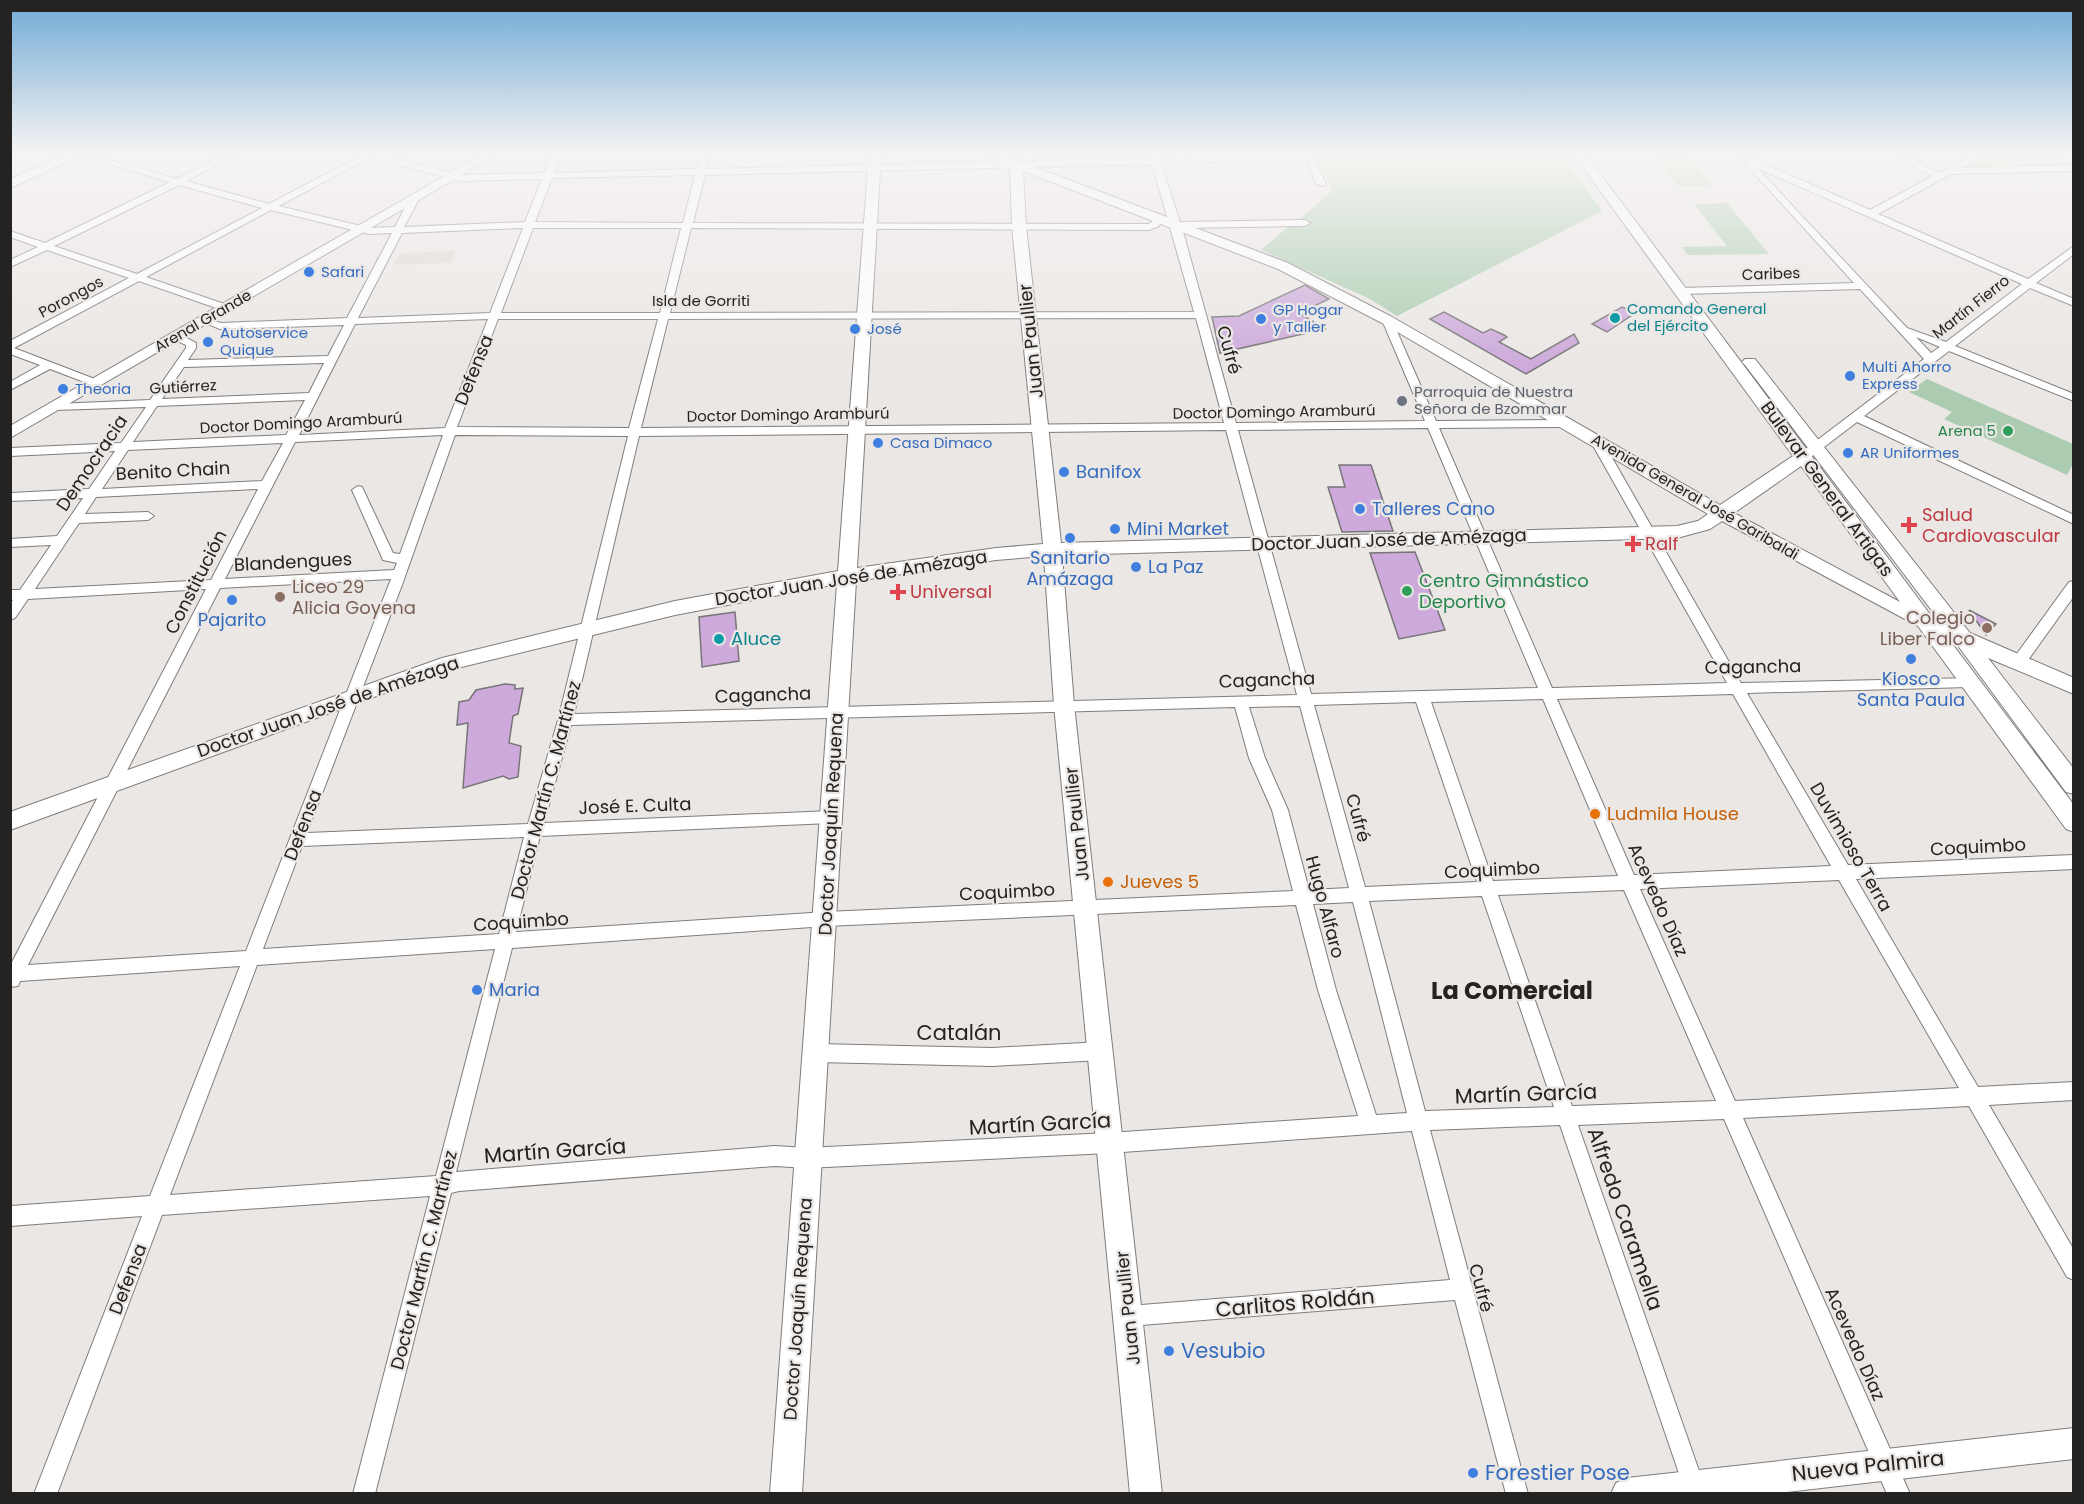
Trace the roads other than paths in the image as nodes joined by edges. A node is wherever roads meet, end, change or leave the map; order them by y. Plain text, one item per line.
1 (91, 225) edge
2 (236, 225) edge
3 (337, 225) edge
4 (369, 225) edge
5 (400, 225) edge
6 (526, 225) edge
7 (530, 225) edge
8 (687, 225) edge
9 (721, 225) edge
10 (1046, 225) edge
11 (1164, 225) edge
12 (1176, 225) edge
13 (1278, 225) edge
14 (1636, 225) edge
15 (1642, 225) edge
16 (1806, 225) edge
17 (1895, 225) edge
18 (871, 226) junction
19 (1019, 226) junction
20 (1177, 229) junction
21 (359, 231) junction
22 (397, 231) junction
23 (1206, 231) junction
24 (10, 234) edge
25 (46, 247) junction
26 (2073, 249) edge
27 (10, 264) edge
28 (137, 279) junction
29 (2027, 283) junction
30 (1863, 286) junction
31 (1688, 291) junction
32 (2073, 303) edge
33 (226, 308) junction
34 (866, 315) junction
35 (1200, 315) junction
36 (495, 316) junction
37 (662, 316) junction
38 (1027, 316) junction
39 (1387, 320) junction
40 (1897, 322) junction
41 (351, 323) junction
42 (220, 326) joint
43 (204, 331) junction
44 (177, 337) junction
45 (1945, 347) junction
46 (10, 348) edge
47 (191, 348) junction
48 (332, 359) junction
49 (1930, 359) junction
50 (180, 364) junction
51 (49, 365) junction
52 (96, 383) junction
53 (10, 387) edge
54 (313, 396) junction
55 (2073, 398) edge
56 (154, 403) junction
57 (55, 407) junction
58 (1854, 416) junction
59 (1565, 423) junction
60 (1429, 424) junction
61 (1229, 428) junction
62 (1040, 429) junction
63 (858, 430) junction
64 (450, 431) junction
65 (635, 432) junction
66 (10, 433) edge
67 (291, 438) junction
68 (1597, 442) junction
69 (125, 446) junction
70 (1818, 446) junction
71 (10, 452) edge
72 (1803, 457) junction
73 (266, 485) junction
74 (358, 490) dead end
75 (93, 493) junction
76 (10, 497) edge
77 (1869, 513) junction
78 (1722, 514) junction
79 (148, 516) dead end
80 (75, 519) junction
81 (2073, 520) edge
82 (1647, 533) junction
83 (1480, 538) junction
84 (61, 540) junction
85 (10, 543) edge
86 (1263, 544) junction
87 (1893, 545) junction
88 (1869, 546) junction
89 (1053, 549) junction
90 (404, 559) junction
91 (1884, 565) junction
92 (399, 574) junction
93 (848, 576) junction
94 (217, 585) junction
95 (2073, 585) edge
96 (17, 595) edge
97 (10, 615) edge
98 (1923, 621) junction
99 (588, 628) junction
100 (1963, 639) junction
101 (2018, 663) junction
102 (1969, 682) junction
103 (1736, 687) junction
104 (2073, 687) edge
105 (1546, 692) junction
106 (352, 695) junction
107 (1421, 695) junction
108 (1305, 699) junction
109 (1240, 701) junction
110 (1064, 705) junction
111 (837, 712) junction
112 (565, 720) junction
113 (113, 783) junction
114 (2073, 785) edge
115 (831, 817) junction
116 (10, 821) edge
117 (2073, 823) edge
118 (534, 829) junction
119 (297, 840) junction
120 (2073, 862) edge
121 (1844, 873) junction
122 (1629, 883) junction
123 (1487, 890) junction
124 (1359, 895) junction
125 (1302, 898) junction
126 (1085, 908) junction
127 (826, 919) junction
128 (506, 943) junction
129 (252, 960) junction
130 (13, 978) edge
131 (1101, 1051) junction
132 (816, 1053) junction
133 (2073, 1091) edge
134 (1973, 1098) junction
135 (1729, 1110) junction
136 (1566, 1116) junction
137 (1419, 1121) junction
138 (1370, 1125) junction
139 (1110, 1143) junction
140 (807, 1158) junction
141 (443, 1185) junction
142 (158, 1203) junction
143 (10, 1216) edge
144 (2073, 1270) edge
145 (1461, 1289) junction
146 (1129, 1316) junction
147 (2073, 1443) edge
148 (1887, 1465) junction
149 (1693, 1485) junction
150 (45, 1494) edge
151 (364, 1494) edge
152 (786, 1494) edge
153 (1146, 1494) edge
154 (1517, 1494) edge
155 (1627, 1494) edge
156 (1899, 1494) edge

1 - 25 street
2 - 28 street, Porongos
3 - 21 street
4 - 21 street, Arenal Grande
5 - 22 street, Constitución
6 - 22 street
7 - 36 street, Defensa
8 - 37 street, Doctor Martín C. Martínez
9 - 18 street
10 - 19 street
11 - 20 street, Avenida General José Garibaldi
12 - 20 street, Cufré
13 - 23 street
14 - 31 street, Bulevar General Artigas
15 - 31 street, Bulevar General Artigas
16 - 30 street
17 - 29 street
18 - 19 street
18 - 34 street, Doctor Joaquín Requena
19 - 38 street, Juan Paullier
20 - 23 street, Avenida General José Garibaldi
20 - 35 street, Cufré
21 - 22 street
21 - 33 street, Arenal Grande
22 - 41 street, Constitución
23 - 39 street, Avenida General José Garibaldi
24 - 25 street
25 - 27 street
25 - 28 street
26 - 29 street, Martín Fierro
28 - 33 street
28 - 46 street, Porongos
29 - 32 street
29 - 45 street, Martín Fierro
30 - 31 street, Caribes
30 - 40 street
31 - 70 street, Bulevar General Artigas
31 - 72 street, Bulevar General Artigas
33 - 43 street, Arenal Grande
34 - 37 street, Isla de Gorriti
34 - 38 street, Isla de Gorriti
34 - 63 street, Doctor Joaquín Requena
35 - 38 street, Isla de Gorriti
35 - 61 street, Cufré
36 - 37 street, Isla de Gorriti
36 - 41 street, Isla de Gorriti
36 - 64 street, Defensa
37 - 65 street, Doctor Martín C. Martínez
38 - 62 street, Juan Paullier
39 - 59 street, Avenida General José Garibaldi
39 - 60 street, Acevedo Díaz
40 - 45 street
40 - 49 street
41 - 42 street, Isla de Gorriti
41 - 48 street, Constitución
42 - 43 street, Democracia
43 - 44 street, Arenal Grande
43 - 47 street, Democracia
44 - 47 street
44 - 52 street, Arenal Grande
45 - 49 street, Martín Fierro
45 - 55 street
46 - 51 street
47 - 50 street, Democracia
48 - 50 street
48 - 54 street, Constitución
49 - 58 street, Martín Fierro
50 - 56 street, Democracia
51 - 52 street
51 - 53 street
52 - 57 street, Arenal Grande
54 - 56 street, Gutiérrez
54 - 67 street, Constitución
56 - 57 street, Gutiérrez
56 - 69 street, Democracia
57 - 66 street, Arenal Grande
58 - 70 street, Martín Fierro
58 - 81 street
59 - 60 street, Doctor Domingo Aramburú
59 - 68 street, Avenida General José Garibaldi
60 - 61 street, Doctor Domingo Aramburú
60 - 83 street, Acevedo Díaz
61 - 62 street, Doctor Domingo Aramburú
61 - 86 street, Cufré
62 - 63 street, Doctor Domingo Aramburú
62 - 89 street, Juan Paullier
63 - 65 street, Doctor Domingo Aramburú
63 - 93 street, Doctor Joaquín Requena
64 - 65 street, Doctor Domingo Aramburú
64 - 67 street, Doctor Domingo Aramburú
64 - 90 street, Defensa
65 - 99 street, Doctor Martín C. Martínez
67 - 69 street, Doctor Domingo Aramburú
67 - 73 street, Constitución
68 - 78 street, Avenida General José Garibaldi
68 - 82 street, Duvimioso Terra
69 - 71 street, Doctor Domingo Aramburú
69 - 75 street, Democracia
70 - 72 street, Martín Fierro
70 - 77 street, Bulevar General Artigas
72 - 77 street
72 - 78 street, Doctor Juan José de Amézaga
72 - 88 street, Bulevar General Artigas
73 - 75 street, Benito Chain
73 - 94 street, Constitución
74 - 90 street
75 - 76 street, Benito Chain
75 - 80 street, Democracia
77 - 87 street, Bulevar General Artigas
78 - 82 street, Doctor Juan José de Amézaga
78 - 98 street, Avenida General José Garibaldi
79 - 80 street
80 - 84 street, Democracia
82 - 83 street, Doctor Juan José de Amézaga
82 - 103 street, Duvimioso Terra
83 - 86 street, Doctor Juan José de Amézaga
83 - 105 street, Acevedo Díaz
84 - 85 street
84 - 96 street, Democracia
86 - 89 street, Doctor Juan José de Amézaga
86 - 108 street, Cufré
87 - 88 street
87 - 100 street, Bulevar General Artigas
88 - 91 street, Bulevar General Artigas
89 - 93 street, Doctor Juan José de Amézaga
89 - 110 street, Juan Paullier
90 - 92 street, Defensa
91 - 98 street, Bulevar General Artigas
91 - 100 street
92 - 94 street, Blandengues
92 - 106 street, Defensa
93 - 99 street, Doctor Juan José de Amézaga
93 - 111 street, Doctor Joaquín Requena
94 - 96 street, Blandengues
94 - 113 street, Constitución
95 - 101 street
96 - 97 street, Democracia
98 - 100 street, Avenida General José Garibaldi
98 - 102 street, Bulevar General Artigas
98 - 114 street
99 - 106 street, Doctor Juan José de Amézaga
99 - 112 street, Doctor Martín C. Martínez
100 - 101 street, Avenida General José Garibaldi
100 - 114 street, Bulevar General Artigas
101 - 104 street, Avenida General José Garibaldi
102 - 103 street, Cagancha
102 - 117 street, Bulevar General Artigas
103 - 105 street, Cagancha
103 - 121 street, Duvimioso Terra
105 - 107 street, Cagancha
105 - 122 street, Acevedo Díaz
106 - 113 street, Doctor Juan José de Amézaga
106 - 119 street, Defensa
107 - 108 street, Cagancha
107 - 123 street, Alfredo Caramella
108 - 109 street, Cagancha
108 - 124 street, Cufré
109 - 110 street, Cagancha
109 - 125 street, Hugo Alfaro
110 - 111 street, Cagancha
110 - 126 street, Juan Paullier
111 - 112 street, Cagancha
111 - 115 street, Doctor Joaquín Requena
112 - 118 street, Doctor Martín C. Martínez
113 - 116 street, Doctor Juan José de Amézaga
113 - 130 street, Constitución
115 - 118 street, José E. Culta
115 - 127 street, Doctor Joaquín Requena
118 - 119 street, José E. Culta
118 - 128 street, Doctor Martín C. Martínez
119 - 129 street, Defensa
120 - 121 street, Coquimbo
121 - 122 street, Coquimbo
121 - 134 street, Duvimioso Terra
122 - 123 street, Coquimbo
122 - 135 street, Acevedo Díaz
123 - 124 street, Coquimbo
123 - 136 street, Alfredo Caramella
124 - 125 street, Coquimbo
124 - 137 street, Cufré
125 - 126 street, Coquimbo
125 - 138 street, Hugo Alfaro
126 - 127 street, Coquimbo
126 - 131 street, Juan Paullier
127 - 128 street, Coquimbo
127 - 132 street, Doctor Joaquín Requena
128 - 129 street, Coquimbo
128 - 141 street, Doctor Martín C. Martínez
129 - 130 street, Coquimbo
129 - 142 street, Defensa
131 - 132 street, Catalán
131 - 139 street, Juan Paullier
132 - 140 street, Doctor Joaquín Requena
133 - 134 street, Martín García
134 - 135 street, Martín García
134 - 144 street, Duvimioso Terra
135 - 136 street, Martín García
135 - 148 street, Acevedo Díaz
136 - 137 street, Martín García
136 - 149 street, Alfredo Caramella
137 - 138 street, Martín García
137 - 145 street, Cufré
138 - 139 street, Martín García
139 - 140 street, Martín García
139 - 146 street, Juan Paullier
140 - 141 street, Martín García
140 - 152 street, Doctor Joaquín Requena
141 - 142 street, Martín García
141 - 151 street, Doctor Martín C. Martínez
142 - 143 street, Martín García
142 - 150 street, Defensa
145 - 146 street, Carlitos Roldán
145 - 154 street, Cufré
146 - 153 street, Juan Paullier
147 - 148 street, Nueva Palmira
148 - 149 street, Nueva Palmira
148 - 156 street, Acevedo Díaz
149 - 155 street, Nueva Palmira

